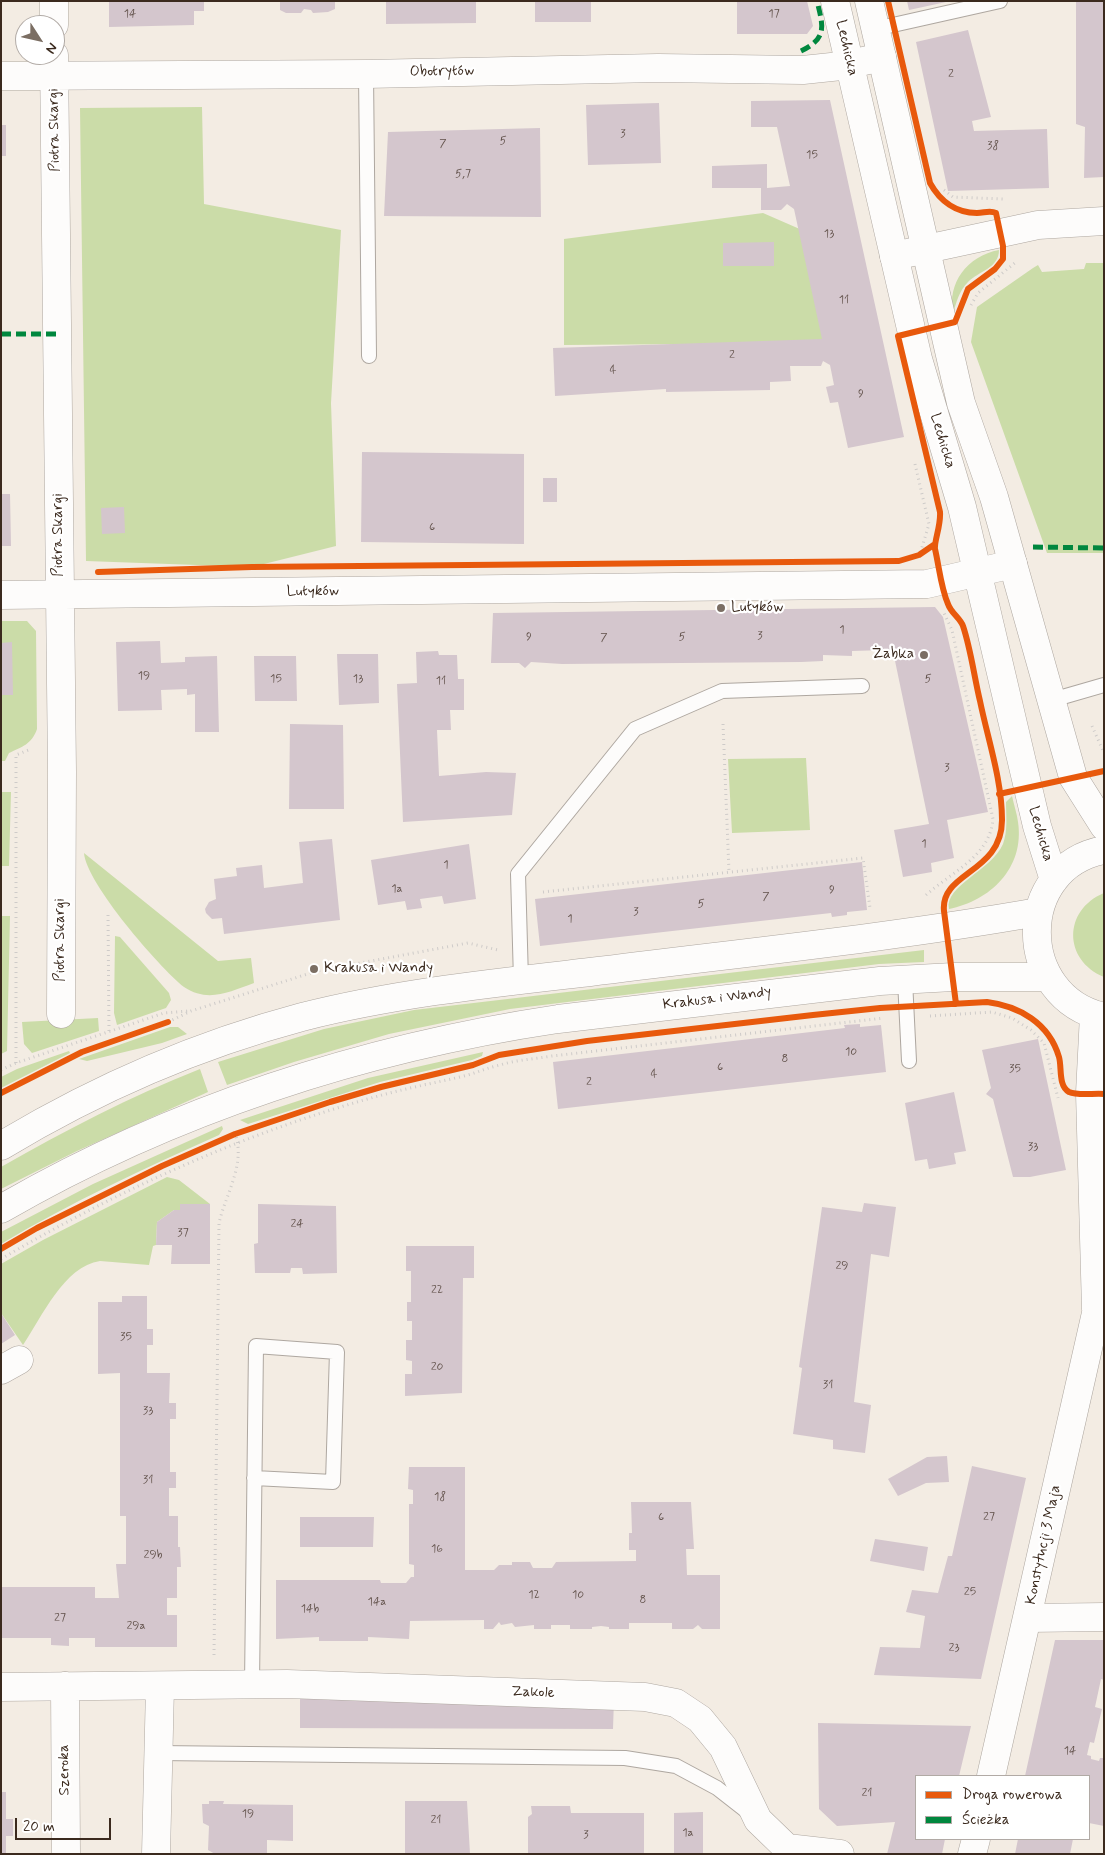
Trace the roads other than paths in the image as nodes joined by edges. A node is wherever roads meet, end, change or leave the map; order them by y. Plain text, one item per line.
1 (54, 1) edge
2 (835, 1) edge
3 (869, 1) edge
4 (1000, 1) edge
5 (54, 15) edge
6 (876, 29) junction
7 (882, 57) junction
8 (850, 65) junction
9 (54, 66) edge
10 (366, 74) junction
11 (1, 76) edge
12 (1104, 221) edge
13 (925, 249) junction
14 (894, 256) junction
15 (368, 356) dead end
16 (1013, 564) junction
17 (977, 571) junction
18 (59, 594) junction
19 (1, 595) edge
20 (1104, 685) edge
21 (862, 686) dead end
22 (1052, 700) junction
23 (1104, 826) edge
24 (1104, 850) edge
25 (1054, 880) junction
26 (1038, 912) junction
27 (1048, 977) junction
28 (521, 980) junction
29 (905, 980) junction
30 (61, 1014) dead end
31 (1099, 1016) edge
32 (909, 1061) dead end
33 (1, 1146) edge
34 (1, 1209) edge
35 (1101, 1305) edge
36 (254, 1478) junction
37 (1104, 1617) edge
38 (1028, 1618) junction
39 (252, 1684) junction
40 (1, 1686) edge
41 (65, 1686) junction
42 (154, 1687) junction
43 (157, 1753) junction
44 (990, 1775) edge
45 (758, 1820) junction
46 (976, 1840) edge
47 (786, 1851) edge
48 (66, 1854) edge
49 (156, 1854) edge
50 (840, 1854) edge
51 (972, 1854) edge

1 - 5 street
2 - 8 street, Lechicka
3 - 6 street, Lechicka
4 - 6 lane
6 - 7 street, Lechicka
7 - 8 street, Obotrytów
7 - 13 street, Lechicka
8 - 10 street, Obotrytów
8 - 14 street, Lechicka
9 - 10 street, Obotrytów
9 - 11 street, Obotrytów
9 - 18 street, Piotra Skargi
10 - 15 lane
12 - 13 street
13 - 14 street
13 - 16 street, Lechicka
14 - 17 street, Lechicka
16 - 17 street, Lutyków
16 - 22 street, Lechicka
17 - 18 street, Lutyków
17 - 25 street, Lechicka
18 - 19 street, Lutyków
18 - 30 street, Piotra Skargi
20 - 22 lane
21 - 28 lane
22 - 23 street, Lechicka
24 - 25 street
25 - 26 street
26 - 27 street
26 - 28 street
27 - 29 street, Krakusa i Wandy
27 - 31 street
28 - 33 street
29 - 32 lane
29 - 34 street, Krakusa i Wandy
31 - 35 street, Konstytucji 3 Maja
35 - 38 street, Konstytucji 3 Maja
36 - 36 lane
36 - 39 lane
37 - 38 street
38 - 44 street, Konstytucji 3 Maja
39 - 42 street, Zakole
39 - 45 street, Zakole
40 - 41 street
41 - 42 street
41 - 48 street, Szeroka
42 - 43 street
43 - 45 lane
43 - 49 street
45 - 47 street, Zakole
46 - 51 street
47 - 50 street, Zakole

